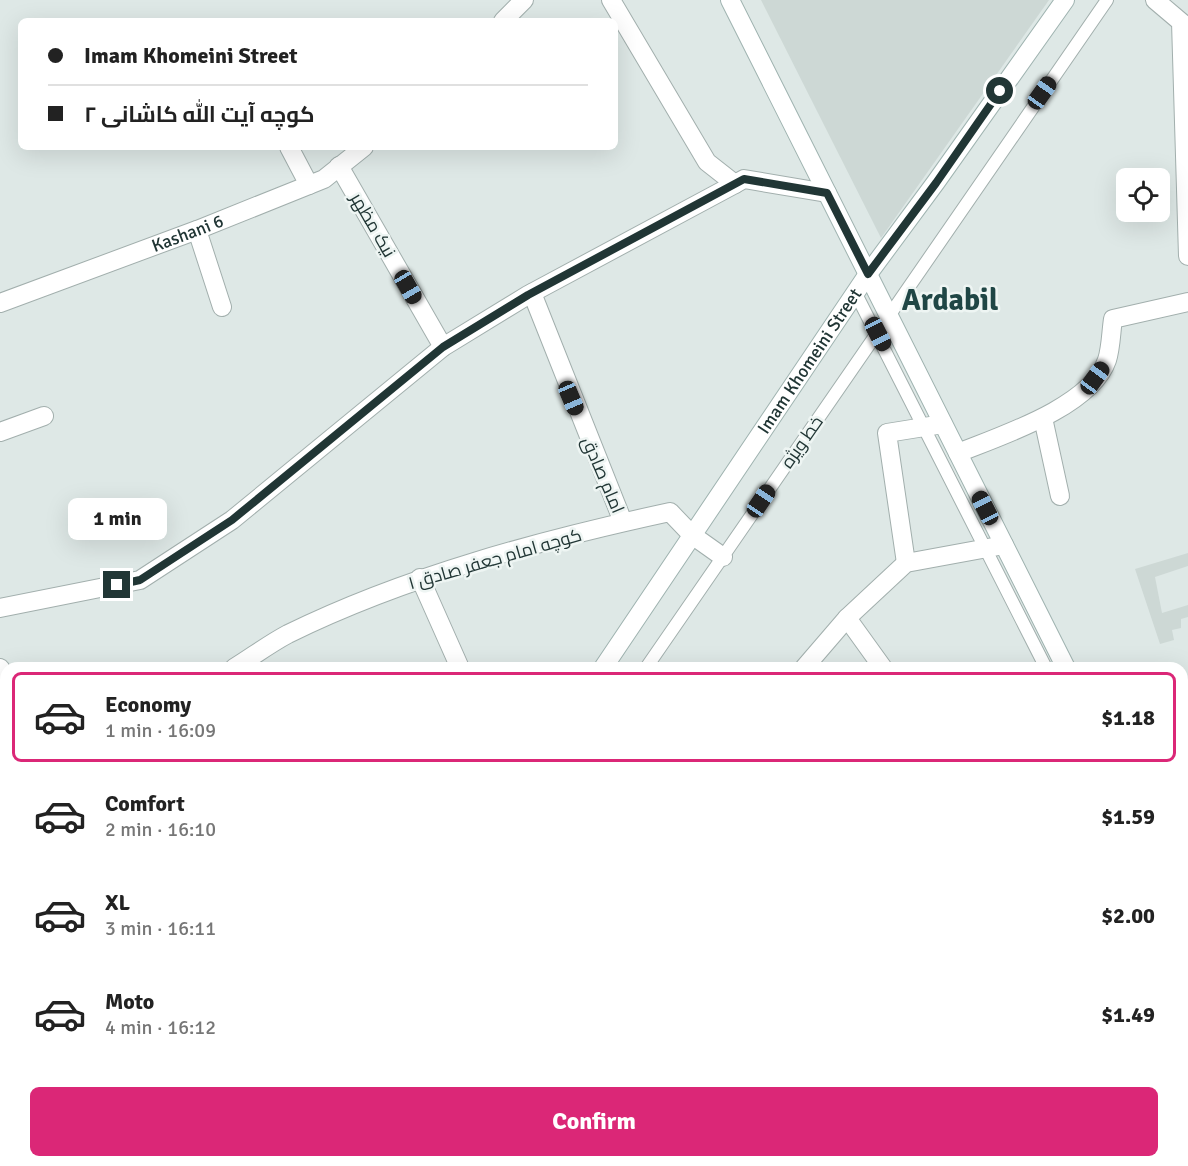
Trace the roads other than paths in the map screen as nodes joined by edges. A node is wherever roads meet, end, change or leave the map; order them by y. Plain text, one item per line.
1 (524, 0) edge
2 (612, 0) edge
3 (730, 0) edge
4 (1065, 0) edge
5 (1107, 0) edge
6 (1155, 0) edge
7 (507, 18) edge
8 (292, 150) edge
9 (360, 150) edge
10 (339, 166) junction
11 (735, 184) junction
12 (309, 185) junction
13 (827, 193) junction
14 (197, 230) junction
15 (1188, 256) edge
16 (868, 274) junction
17 (855, 292) junction
18 (530, 294) junction
19 (1188, 302) edge
20 (0, 303) edge
21 (222, 307) dead end
22 (890, 318) junction
23 (878, 334) junction
24 (443, 347) junction
25 (44, 416) dead end
26 (1043, 418) junction
27 (943, 424) junction
28 (925, 427) junction
29 (0, 432) edge
30 (958, 453) junction
31 (1060, 496) dead end
32 (623, 522) junction
33 (692, 535) junction
34 (995, 546) junction
35 (723, 557) junction
36 (906, 563) junction
37 (420, 578) junction
38 (0, 608) edge
39 (847, 618) junction
40 (244, 662) edge
41 (457, 662) edge
42 (607, 662) edge
43 (649, 662) edge
44 (809, 662) edge
45 (879, 662) edge
46 (1043, 662) edge
47 (1063, 662) edge

1 - 7 street
2 - 11 street
3 - 13 street
4 - 16 street, Imam Khomeini Street
5 - 22 lane, خط ویژه
6 - 15 street
8 - 12 street
9 - 10 street, Kashani 6
10 - 12 street, Kashani 6
10 - 24 street, نیک مظهر
11 - 13 street
11 - 18 street
12 - 14 street, Kashani 6
13 - 16 street
14 - 20 street, Kashani 6
14 - 21 street
16 - 17 street, Imam Khomeini Street
16 - 22 street
17 - 23 lane
17 - 33 street, Imam Khomeini Street
18 - 24 street
18 - 32 street, امام صادق
19 - 26 street
22 - 23 lane, خط ویژه
22 - 27 street
23 - 28 lane
23 - 35 lane, خط ویژه
24 - 38 street
25 - 29 street
26 - 30 street
26 - 31 street
27 - 28 street
27 - 30 street
28 - 34 lane
28 - 36 street
30 - 34 street
32 - 33 street, کوچه امام جعفر صادق ۱
32 - 37 street, کوچه امام جعفر صادق ۱
33 - 35 street
33 - 42 street, Imam Khomeini Street
34 - 36 street
34 - 46 lane
34 - 47 street
35 - 43 lane, خط ویژه
36 - 39 street
37 - 40 street, کوچه امام جعفر صادق ۱
37 - 41 street
39 - 44 street
39 - 45 street

